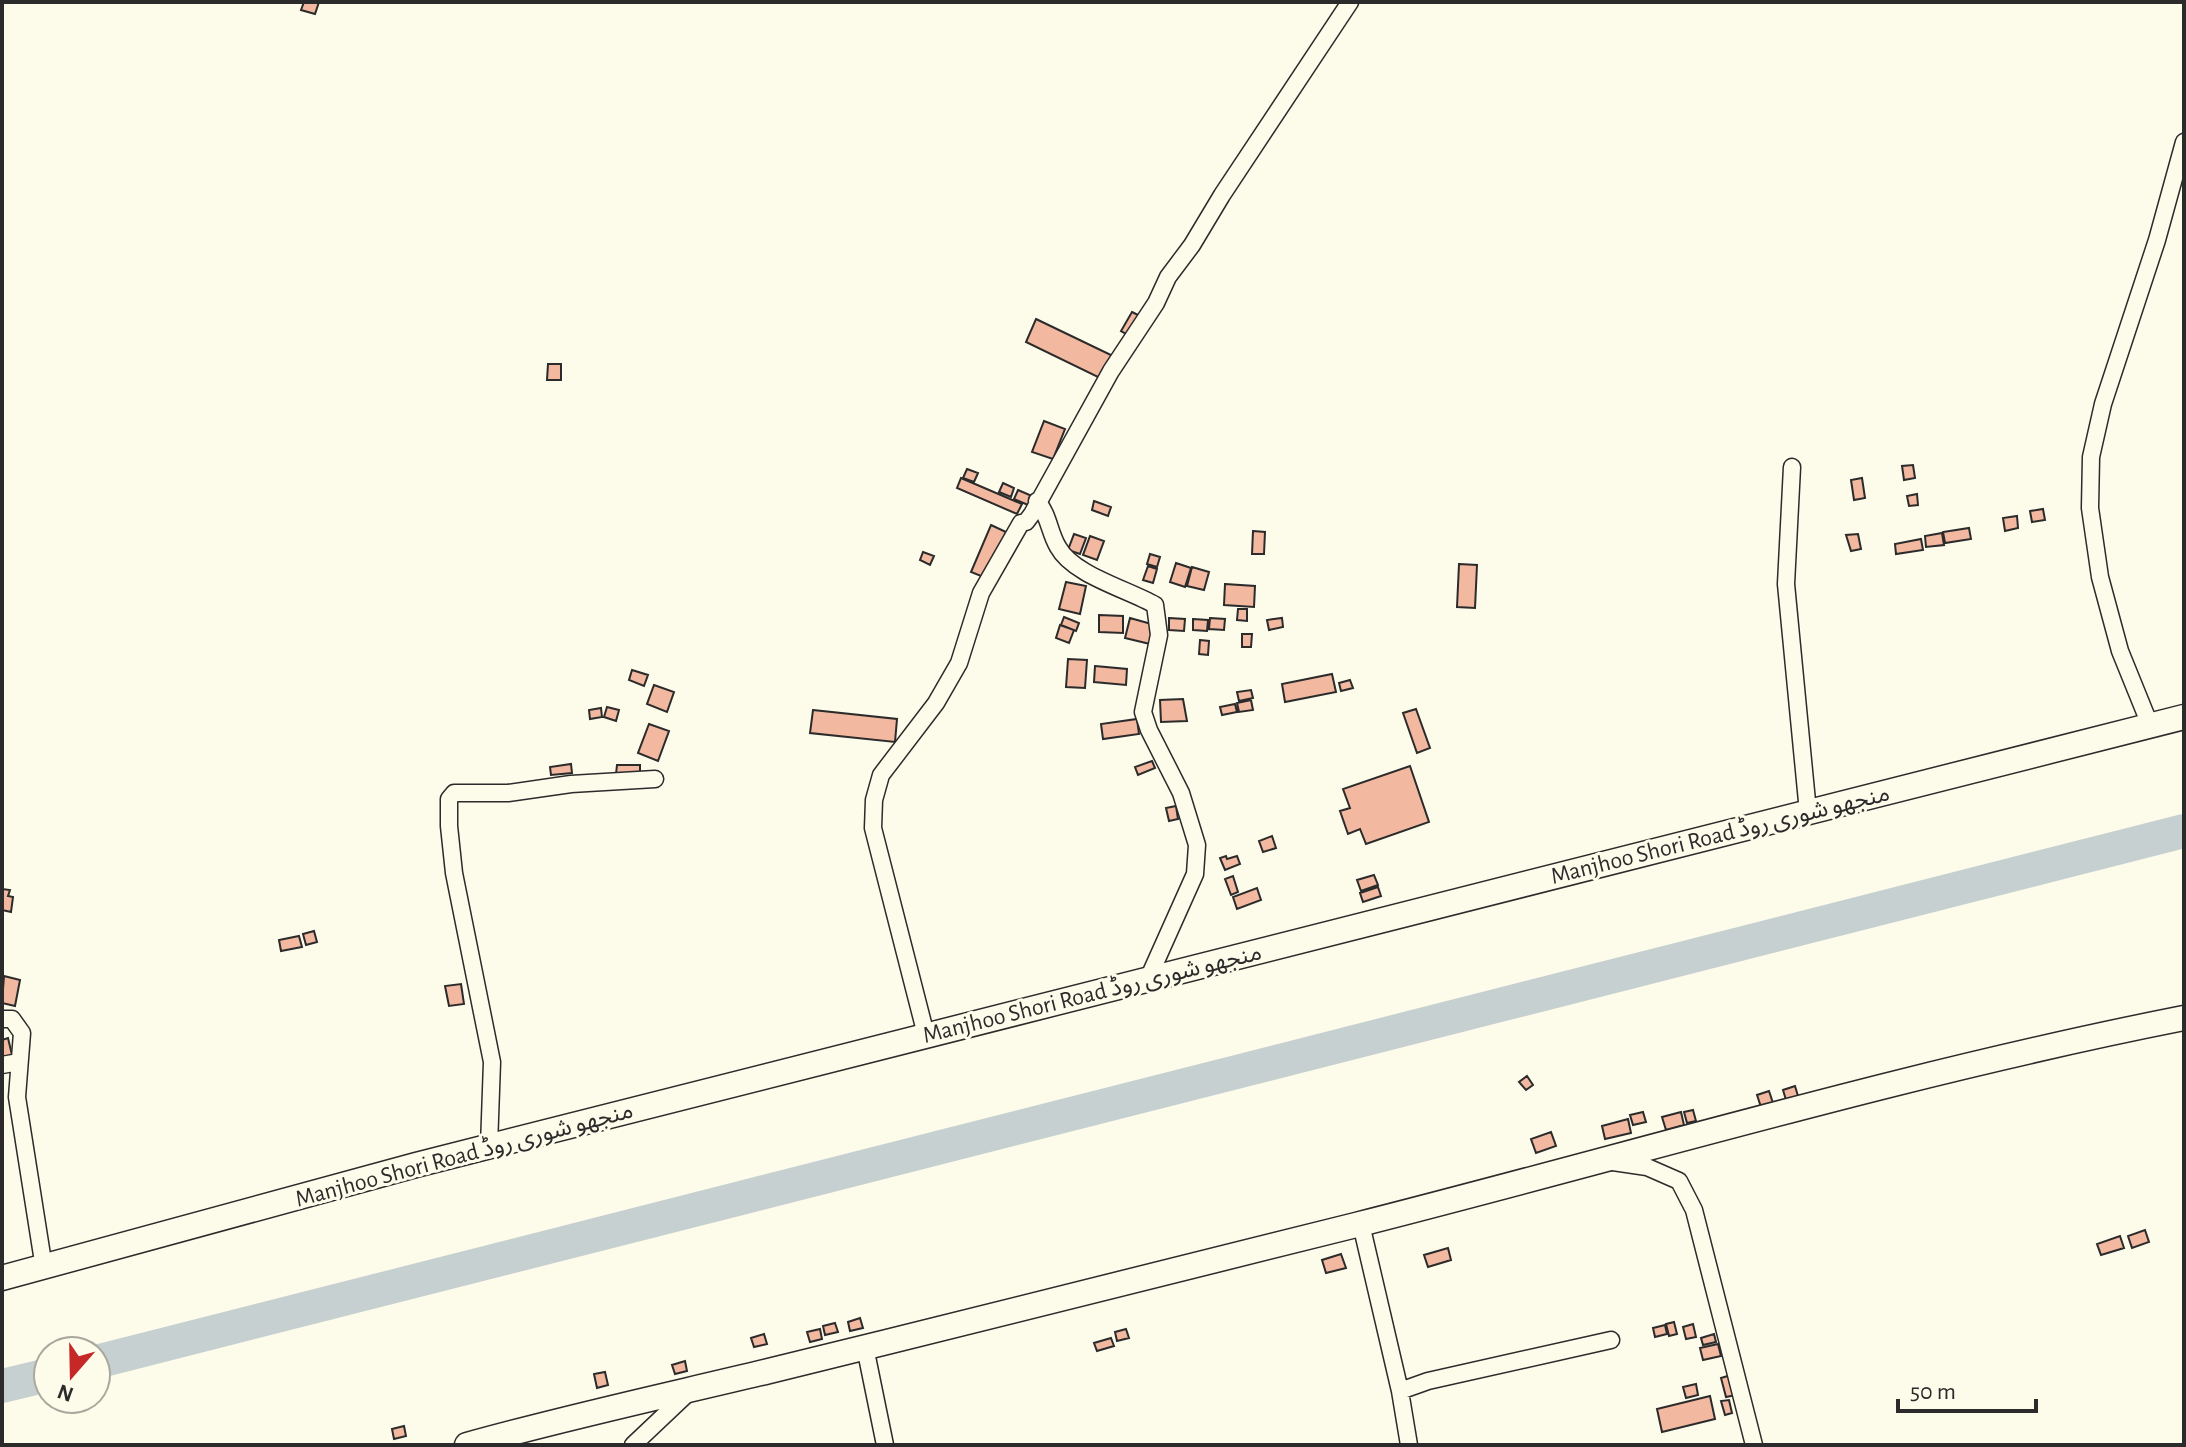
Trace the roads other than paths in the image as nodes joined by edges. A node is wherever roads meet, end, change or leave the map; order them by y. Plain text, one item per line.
1 (1350, 2) edge
2 (2184, 142) edge
3 (1792, 467) dead end
4 (1037, 501) junction
5 (2184, 717) edge
6 (2150, 725) junction
7 (655, 779) dead end
8 (1808, 812) junction
9 (1148, 979) junction
10 (2184, 1018) edge
11 (2, 1019) edge
12 (926, 1035) junction
13 (11, 1064) edge
14 (489, 1146) junction
15 (1608, 1161) junction
16 (1361, 1224) junction
17 (44, 1268) junction
18 (2, 1278) edge
19 (1611, 1340) dead end
20 (865, 1347) junction
21 (693, 1389) junction
22 (1400, 1391) junction
23 (467, 1445) edge
24 (633, 1445) edge
25 (885, 1445) edge
26 (1409, 1445) edge
27 (1754, 1445) edge

1 - 4 street
2 - 6 street
3 - 8 street
4 - 9 street
4 - 12 street
5 - 6 street, Manjhoo Shori Road منجھو شوری روڈ
6 - 8 street, Manjhoo Shori Road منجھو شوری روڈ
7 - 14 street
8 - 9 street, Manjhoo Shori Road منجھو شوری روڈ
9 - 12 street, Manjhoo Shori Road منجھو شوری روڈ
10 - 15 street
11 - 13 street
12 - 14 street, Manjhoo Shori Road منجھو شوری روڈ
13 - 17 street
14 - 17 street, Manjhoo Shori Road منجھو شوری روڈ
15 - 16 street
15 - 27 street
16 - 20 street
16 - 22 street
17 - 18 street, Manjhoo Shori Road منجھو شوری روڈ
19 - 22 street
20 - 21 street
20 - 25 street
21 - 23 street
21 - 24 street
22 - 26 street

